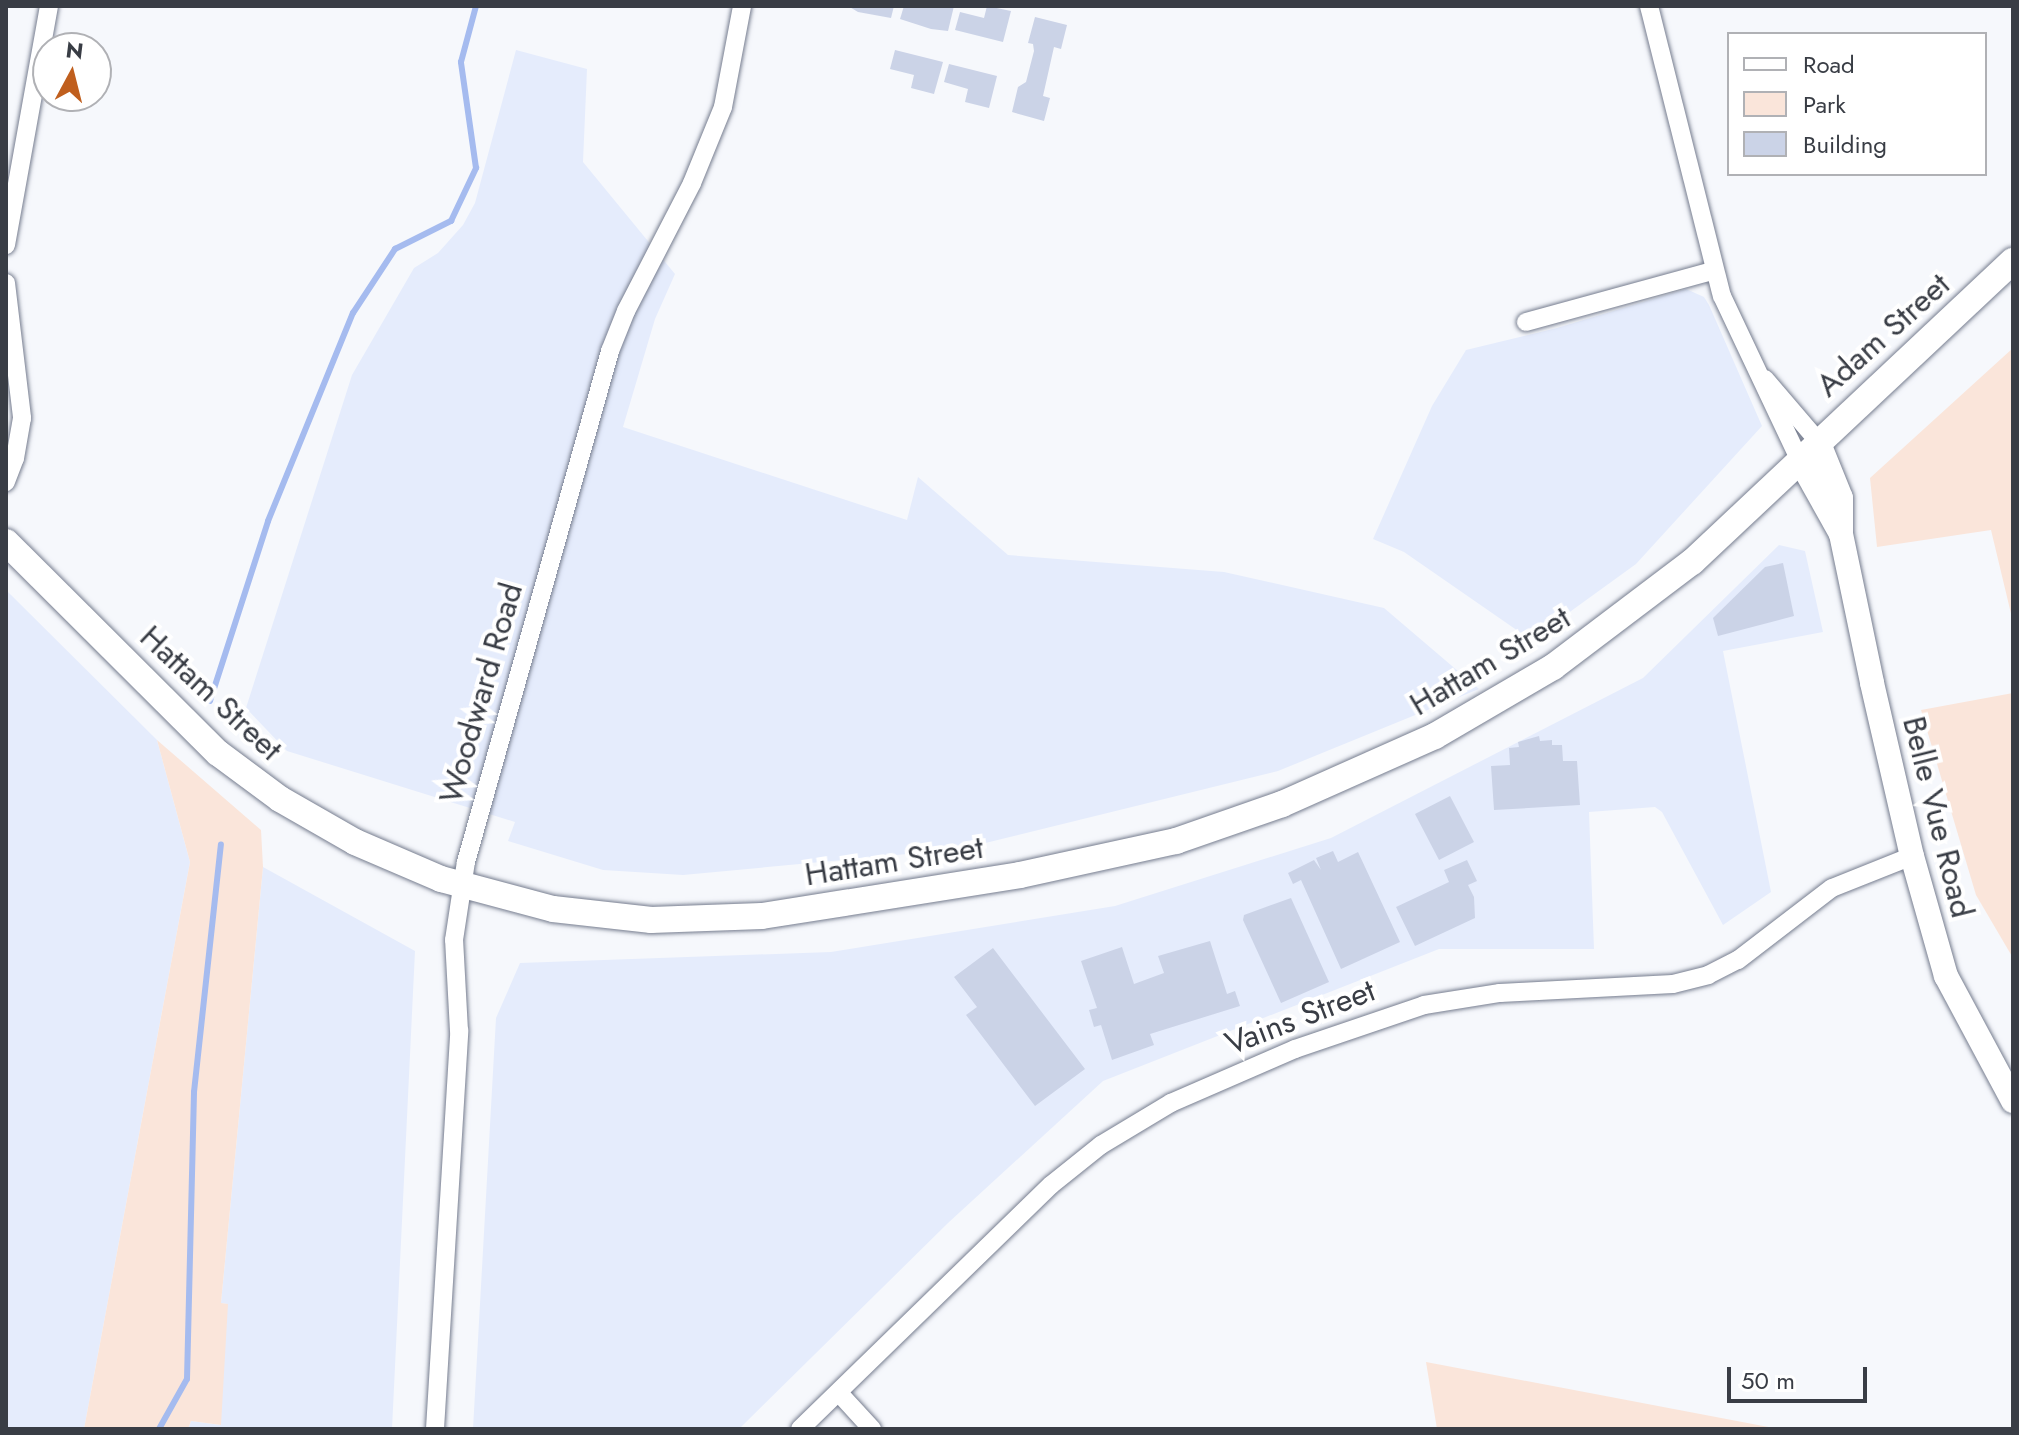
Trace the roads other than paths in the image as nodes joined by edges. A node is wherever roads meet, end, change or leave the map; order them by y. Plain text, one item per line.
1 (49, 6) edge
2 (742, 6) edge
3 (1649, 6) edge
4 (6, 245) edge
5 (2013, 261) edge
6 (1713, 271) junction
7 (6, 283) edge
8 (1526, 322) dead end
9 (1760, 374) junction
10 (1808, 450) junction
11 (6, 482) edge
12 (6, 542) edge
13 (1912, 856) junction
14 (461, 886) junction
15 (2013, 1101) edge
16 (839, 1393) junction
17 (435, 1429) edge
18 (800, 1429) edge
19 (872, 1429) edge

1 - 4 street
2 - 14 street, Woodward Road
3 - 6 street, Belle Vue Road
5 - 10 main road, Adam Street
6 - 8 street
6 - 9 street, Belle Vue Road
7 - 11 street
9 - 10 street, Belle Vue Road
9 - 10 street, Belle Vue Road
10 - 13 street, Belle Vue Road
10 - 14 main road, Hattam Street
12 - 14 main road, Hattam Street
13 - 15 street, Belle Vue Road
13 - 16 street, Vains Street
14 - 17 street, Woodward Road
16 - 18 street, Vains Street
16 - 19 street

